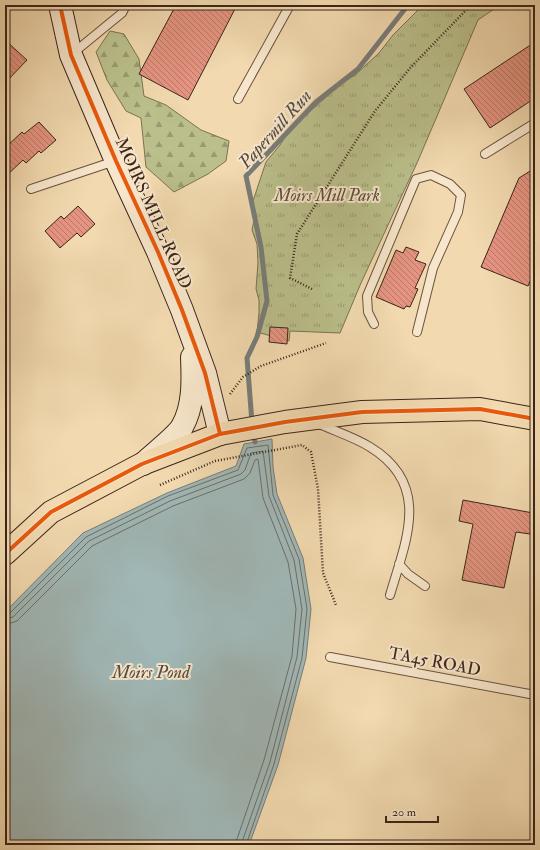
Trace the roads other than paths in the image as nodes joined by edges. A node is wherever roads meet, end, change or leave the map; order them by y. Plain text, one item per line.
1 (60, 5) edge
2 (126, 5) edge
3 (290, 5) edge
4 (71, 55) junction
5 (238, 99) dead end
6 (535, 123) edge
7 (485, 154) dead end
8 (116, 161) junction
9 (30, 189) dead end
10 (374, 324) dead end
11 (417, 332) dead end
12 (191, 334) junction
13 (534, 418) edge
14 (307, 419) junction
15 (230, 433) junction
16 (142, 464) junction
17 (5, 554) edge
18 (399, 564) junction
19 (426, 586) dead end
20 (390, 595) dead end
21 (330, 657) dead end
22 (535, 695) edge

1 - 4 street, MOIRS MILL ROAD
2 - 4 lane
3 - 5 lane
4 - 8 street, MOIRS MILL ROAD
6 - 7 lane
8 - 9 lane
8 - 12 street, MOIRS MILL ROAD
10 - 11 lane
12 - 15 street, MOIRS MILL ROAD
12 - 16 street
13 - 14 main road
14 - 15 main road
14 - 18 lane
15 - 16 main road
16 - 17 main road
18 - 19 lane
18 - 20 lane
21 - 22 lane, TA45 ROAD

